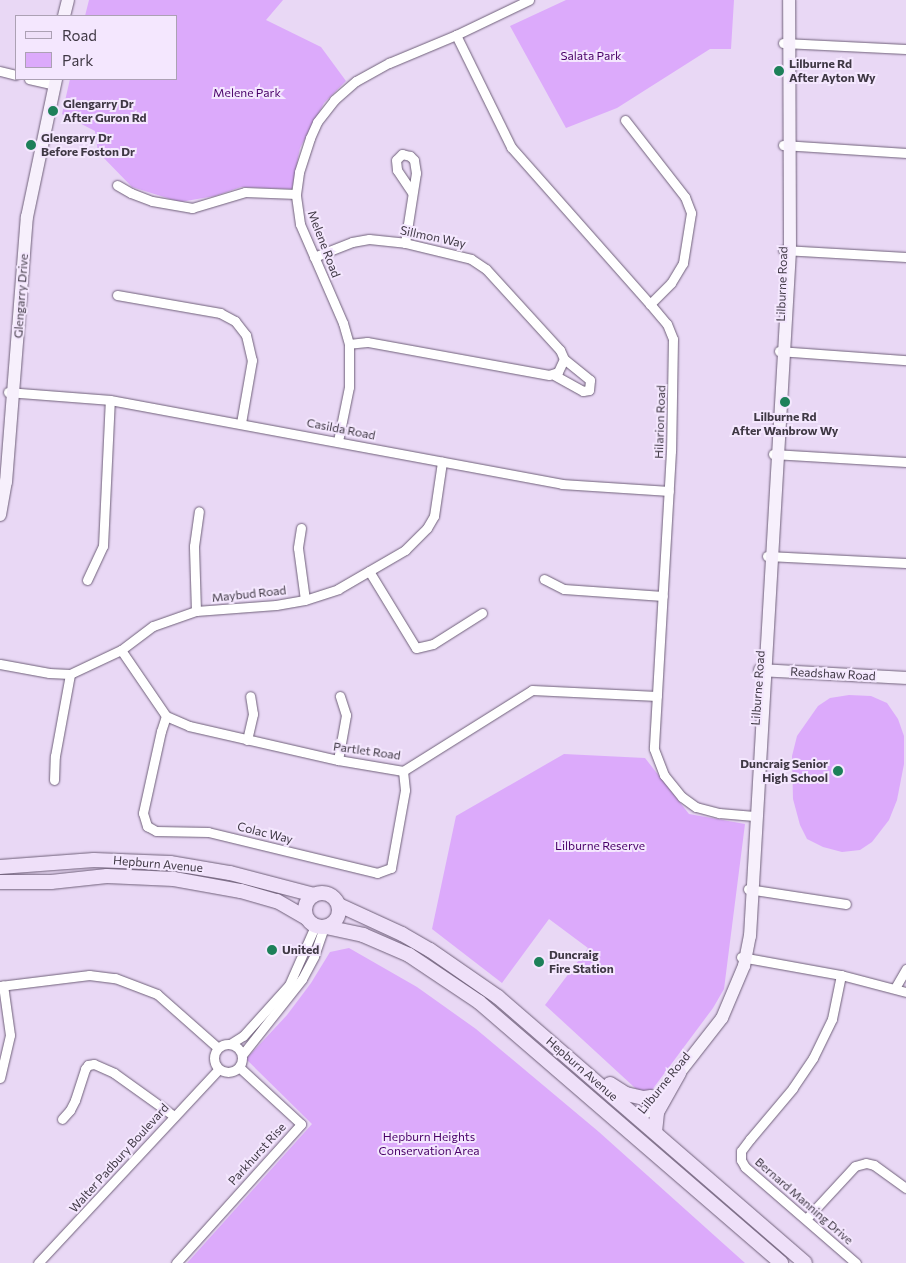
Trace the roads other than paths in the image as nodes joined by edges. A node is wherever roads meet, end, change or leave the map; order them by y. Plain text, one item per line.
1 (68, 0) edge
2 (73, 0) edge
3 (529, 0) edge
4 (783, 0) edge
5 (789, 0) edge
6 (64, 15) edge
7 (70, 15) edge
8 (456, 35) junction
9 (786, 43) junction
10 (906, 49) edge
11 (0, 71) edge
12 (15, 75) edge
13 (37, 80) edge
14 (52, 82) edge
15 (625, 120) dead end
16 (786, 146) junction
17 (906, 153) edge
18 (117, 185) dead end
19 (412, 192) dead end
20 (296, 194) junction
21 (405, 243) junction
22 (786, 250) junction
23 (314, 257) junction
24 (906, 257) edge
25 (117, 295) dead end
26 (650, 304) junction
27 (349, 344) junction
28 (782, 352) junction
29 (564, 359) junction
30 (906, 360) edge
31 (554, 375) junction
32 (11, 393) junction
33 (110, 400) junction
34 (241, 423) junction
35 (338, 441) junction
36 (776, 454) junction
37 (442, 462) junction
38 (906, 462) edge
39 (0, 479) edge
40 (669, 491) junction
41 (199, 510) dead end
42 (0, 515) edge
43 (301, 528) dead end
44 (770, 556) junction
45 (906, 563) edge
46 (369, 571) junction
47 (544, 579) dead end
48 (87, 580) dead end
49 (663, 596) junction
50 (305, 600) junction
51 (196, 611) junction
52 (482, 613) dead end
53 (121, 650) junction
54 (0, 664) edge
55 (763, 666) junction
56 (906, 672) edge
57 (70, 674) junction
58 (906, 678) edge
59 (250, 696) dead end
60 (340, 696) dead end
61 (657, 696) junction
62 (166, 716) junction
63 (247, 740) junction
64 (338, 760) junction
65 (403, 771) junction
66 (54, 780) dead end
67 (753, 816) junction
68 (0, 867) edge
69 (0, 882) edge
70 (750, 889) junction
71 (314, 896) junction
72 (846, 904) dead end
73 (339, 905) junction
74 (318, 924) junction
75 (309, 954) junction
76 (744, 958) junction
77 (428, 967) junction
78 (906, 969) edge
79 (841, 975) junction
80 (2, 986) edge
81 (895, 988) junction
82 (906, 992) edge
83 (515, 1011) junction
84 (230, 1044) junction
85 (218, 1048) junction
86 (566, 1054) junction
87 (242, 1055) junction
88 (239, 1067) junction
89 (219, 1068) junction
90 (680, 1073) junction
91 (0, 1078) edge
92 (651, 1097) junction
93 (603, 1108) junction
94 (174, 1116) junction
95 (637, 1117) junction
96 (62, 1119) dead end
97 (655, 1132) junction
98 (694, 1187) junction
99 (906, 1188) edge
100 (806, 1219) junction
101 (38, 1263) edge
102 (176, 1263) edge
103 (781, 1263) edge
104 (805, 1263) edge
105 (856, 1263) edge

1 - 6 street
2 - 7 street
3 - 8 street, Melene Road
4 - 9 street, Lilburne Road
5 - 9 street, Lilburne Road
8 - 20 street, Melene Road
8 - 26 street, Hilarion Road
9 - 10 street
9 - 16 street, Lilburne Road
11 - 12 street
13 - 14 street
14 - 32 street, Glengarry Drive
15 - 26 street
16 - 17 street
16 - 22 street, Lilburne Road
18 - 20 street
19 - 21 street
20 - 23 street, Melene Road
21 - 23 street, Sillmon Way
21 - 29 street, Sillmon Way
22 - 24 street
22 - 28 street, Lilburne Road
23 - 27 street, Melene Road
25 - 34 street
26 - 40 street, Hilarion Road
27 - 31 street, Sillmon Way
27 - 35 street, Melene Road
28 - 30 street
28 - 36 street, Lilburne Road
29 - 31 street
29 - 31 street, Sillmon Way
32 - 33 street, Casilda Road
32 - 39 street, Glengarry Drive
32 - 42 street, Glengarry Drive
33 - 34 street, Casilda Road
33 - 48 street
34 - 35 street, Casilda Road
35 - 37 street, Casilda Road
36 - 38 street
36 - 44 street, Lilburne Road
37 - 40 street, Casilda Road
37 - 46 street, Maybud Road
40 - 49 street, Hilarion Road
41 - 51 street
43 - 50 street
44 - 45 street
44 - 55 street, Lilburne Road
46 - 50 street, Maybud Road
46 - 52 street
47 - 49 street
49 - 61 street, Hilarion Road
50 - 51 street, Maybud Road
51 - 53 street, Maybud Road
53 - 57 street, Maybud Road
53 - 62 street
54 - 57 street, Maybud Road
55 - 56 street, Readshaw Road
55 - 58 street, Readshaw Road
55 - 67 street, Lilburne Road
57 - 66 street
59 - 63 street
60 - 64 street
61 - 65 street, Partlet Road
61 - 67 street, Hilarion Road
62 - 63 street, Partlet Road
62 - 65 street, Colac Way
63 - 64 street, Partlet Road
64 - 65 street, Partlet Road
67 - 70 street, Lilburne Road
68 - 71 main road, Hepburn Avenue
69 - 74 main road, Hepburn Avenue
70 - 72 street
70 - 76 street, Lilburne Road
71 - 73 main road
71 - 74 main road
73 - 74 main road
73 - 83 main road, Hepburn Avenue
74 - 75 street
74 - 77 main road, Hepburn Avenue
75 - 84 street
75 - 87 street
76 - 79 street
76 - 90 street, Lilburne Road
76 - 92 street, Lilburne Road
77 - 83 main road
77 - 93 main road, Hepburn Avenue
78 - 81 street
79 - 81 street
79 - 100 street, Bernard Manning Drive
80 - 85 street
80 - 91 street
81 - 82 street
83 - 86 main road, Hepburn Avenue
84 - 85 street
84 - 87 street
85 - 89 street
86 - 92 main road
86 - 95 main road, Hepburn Avenue
87 - 88 street
88 - 89 street
88 - 102 street, Parkhurst Rise
89 - 94 street, Walter Padbury Boulevard
90 - 95 street, Lilburne Road
90 - 97 main road
92 - 95 street, Lilburne Road
93 - 95 main road
93 - 98 main road, Hepburn Avenue
94 - 96 street
94 - 101 street, Walter Padbury Boulevard
95 - 97 main road, Hepburn Avenue
95 - 98 main road
97 - 104 main road, Hepburn Avenue
98 - 103 main road, Hepburn Avenue
99 - 100 street
100 - 105 street, Bernard Manning Drive

